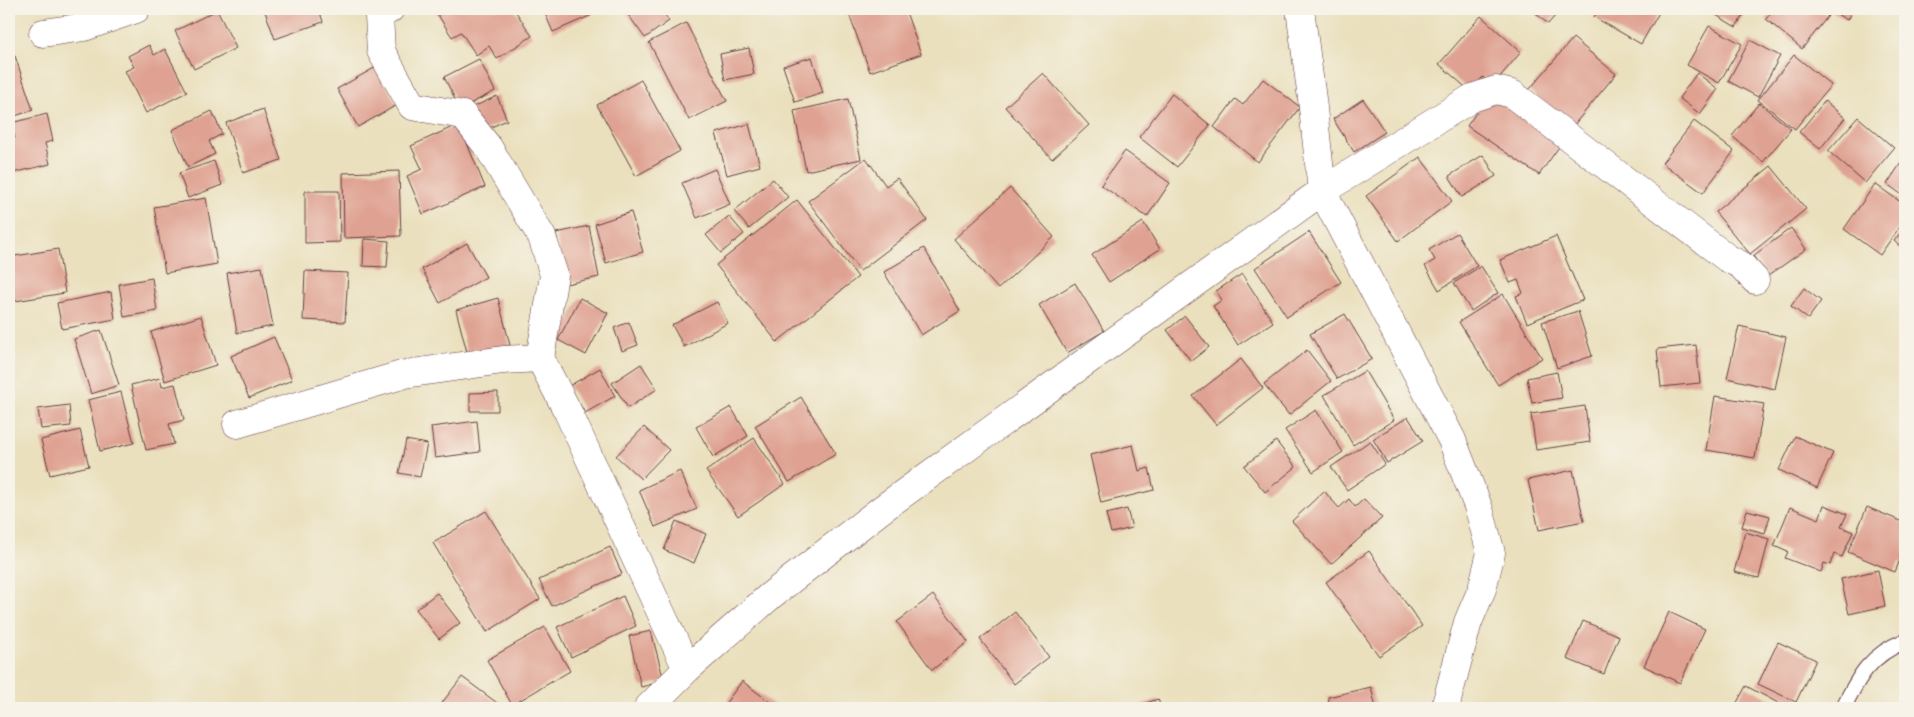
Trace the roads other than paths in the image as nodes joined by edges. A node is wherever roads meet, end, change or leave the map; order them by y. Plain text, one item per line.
1 (136, 9) edge
2 (1300, 9) edge
3 (381, 11) edge
4 (43, 33) dead end
5 (1322, 191) junction
6 (1755, 280) dead end
7 (540, 358) junction
8 (237, 424) dead end
9 (1905, 641) edge
10 (687, 669) junction
11 (648, 708) edge
12 (1445, 708) edge
13 (1843, 708) edge

1 - 4 street
2 - 5 street
3 - 7 street
5 - 6 street
5 - 10 street
5 - 12 street
7 - 8 street
7 - 10 street
9 - 13 lane
10 - 11 street

